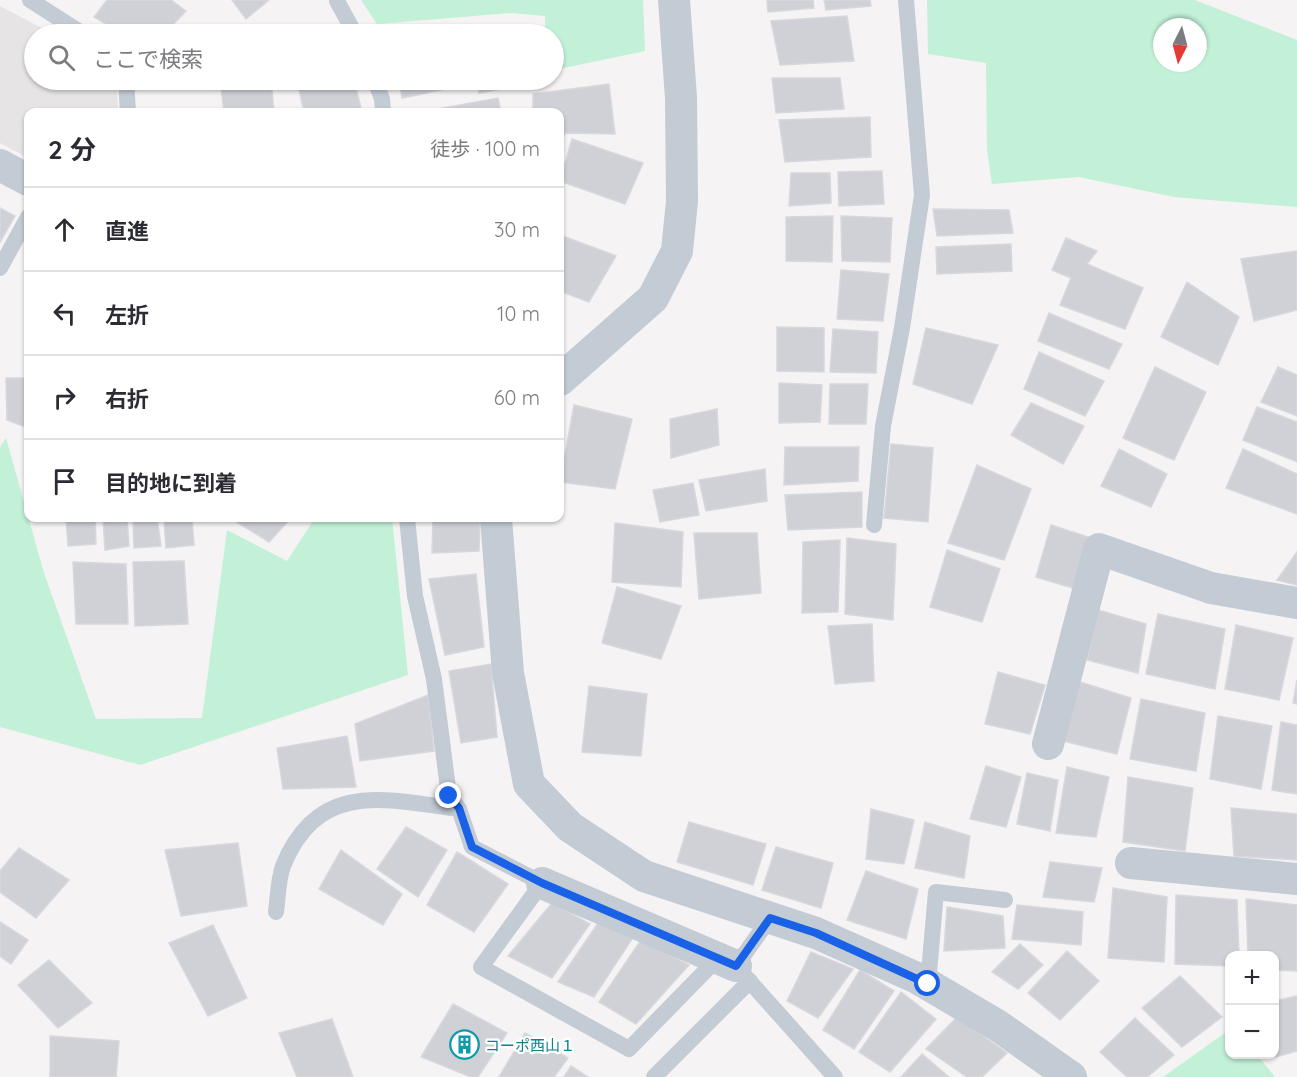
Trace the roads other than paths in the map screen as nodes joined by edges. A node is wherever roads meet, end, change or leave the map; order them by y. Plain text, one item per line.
1 (30, 0) edge
2 (674, 0) edge
3 (906, 0) edge
4 (337, 1) edge
5 (67, 24) edge
6 (350, 24) edge
7 (127, 90) edge
8 (379, 90) edge
9 (128, 108) edge
10 (383, 108) edge
11 (0, 165) edge
12 (24, 178) edge
13 (24, 224) edge
14 (0, 268) edge
15 (564, 376) edge
16 (407, 522) edge
17 (496, 522) edge
18 (874, 525) dead end
19 (1297, 603) edge
20 (1048, 744) dead end
21 (459, 808) junction
22 (1131, 863) dead end
23 (1297, 879) edge
24 (542, 883) junction
25 (1005, 900) dead end
26 (276, 912) dead end
27 (770, 918) junction
28 (735, 968) junction
29 (928, 984) junction
30 (654, 1077) edge
31 (835, 1077) edge
32 (1071, 1077) edge

1 - 5 lane
2 - 15 street
3 - 18 lane
4 - 6 lane
7 - 9 lane
8 - 10 lane
11 - 12 street
13 - 14 lane
16 - 21 lane
17 - 27 street
19 - 20 street
21 - 24 lane
21 - 26 lane
22 - 23 street
24 - 28 street
24 - 28 lane
25 - 29 lane
27 - 28 lane
27 - 29 street
28 - 30 lane
28 - 31 lane
29 - 32 street

